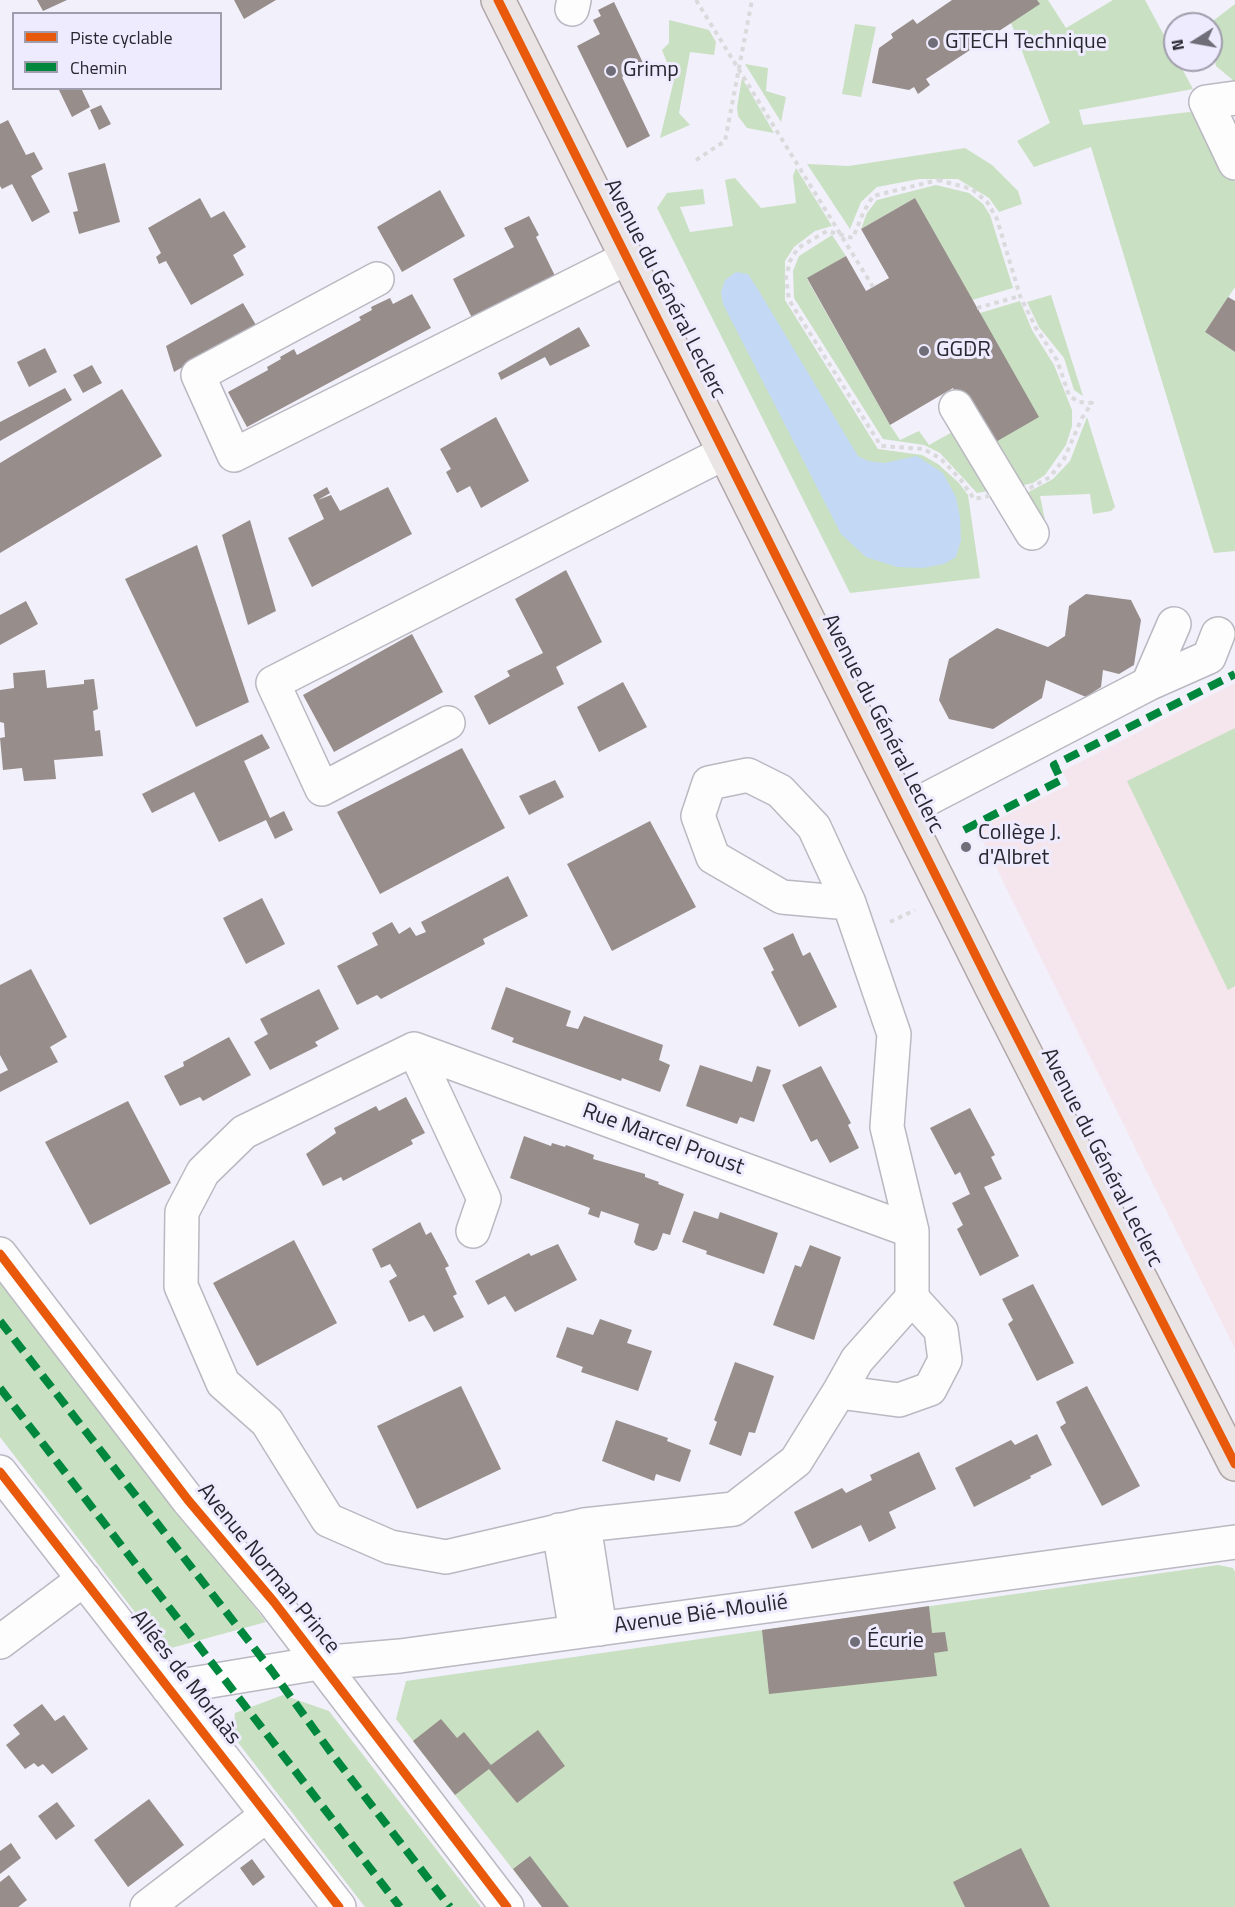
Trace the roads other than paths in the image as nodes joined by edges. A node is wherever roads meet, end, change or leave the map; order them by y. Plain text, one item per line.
1 (498, 0) edge
2 (1221, 100) edge
3 (1235, 163) edge
4 (627, 258) junction
5 (377, 279) dead end
6 (956, 407) dead end
7 (724, 453) junction
8 (1032, 533) dead end
9 (1174, 624) dead end
10 (1218, 634) dead end
11 (1148, 684) junction
12 (448, 723) dead end
13 (904, 811) junction
14 (849, 903) junction
15 (414, 1049) junction
16 (912, 1231) junction
17 (473, 1232) dead end
18 (0, 1254) edge
19 (912, 1298) junction
20 (839, 1392) junction
21 (1235, 1464) edge
22 (0, 1472) edge
23 (573, 1527) junction
24 (1235, 1542) edge
25 (84, 1579) junction
26 (588, 1630) junction
27 (0, 1642) edge
28 (319, 1663) junction
29 (168, 1688) junction
30 (267, 1815) junction
31 (147, 1907) edge
32 (339, 1907) edge
33 (507, 1907) edge

1 - 4 main road, Avenue du Général Leclerc
2 - 3 street
4 - 5 street
4 - 7 main road, Avenue du Général Leclerc
6 - 8 street
7 - 12 street
7 - 13 main road, Avenue du Général Leclerc
9 - 11 street
10 - 11 street
11 - 13 street
13 - 21 main road, Avenue du Général Leclerc
14 - 14 street
14 - 16 street
15 - 16 street, Rue Marcel Proust
15 - 17 street
15 - 23 street
16 - 19 street
18 - 28 street, Avenue Norman Prince
19 - 20 street
19 - 20 street
20 - 23 street
22 - 25 street, Allées de Morlaàs
23 - 26 street
24 - 26 street, Avenue Bié-Moulié
25 - 27 street
25 - 29 street, Allées de Morlaàs
26 - 28 street, Avenue Bié-Moulié
28 - 29 street, Avenue Bié-Moulié
28 - 33 street, Avenue Norman Prince
29 - 30 street, Allées de Morlaàs
30 - 31 street
30 - 32 street, Allées de Morlaàs

